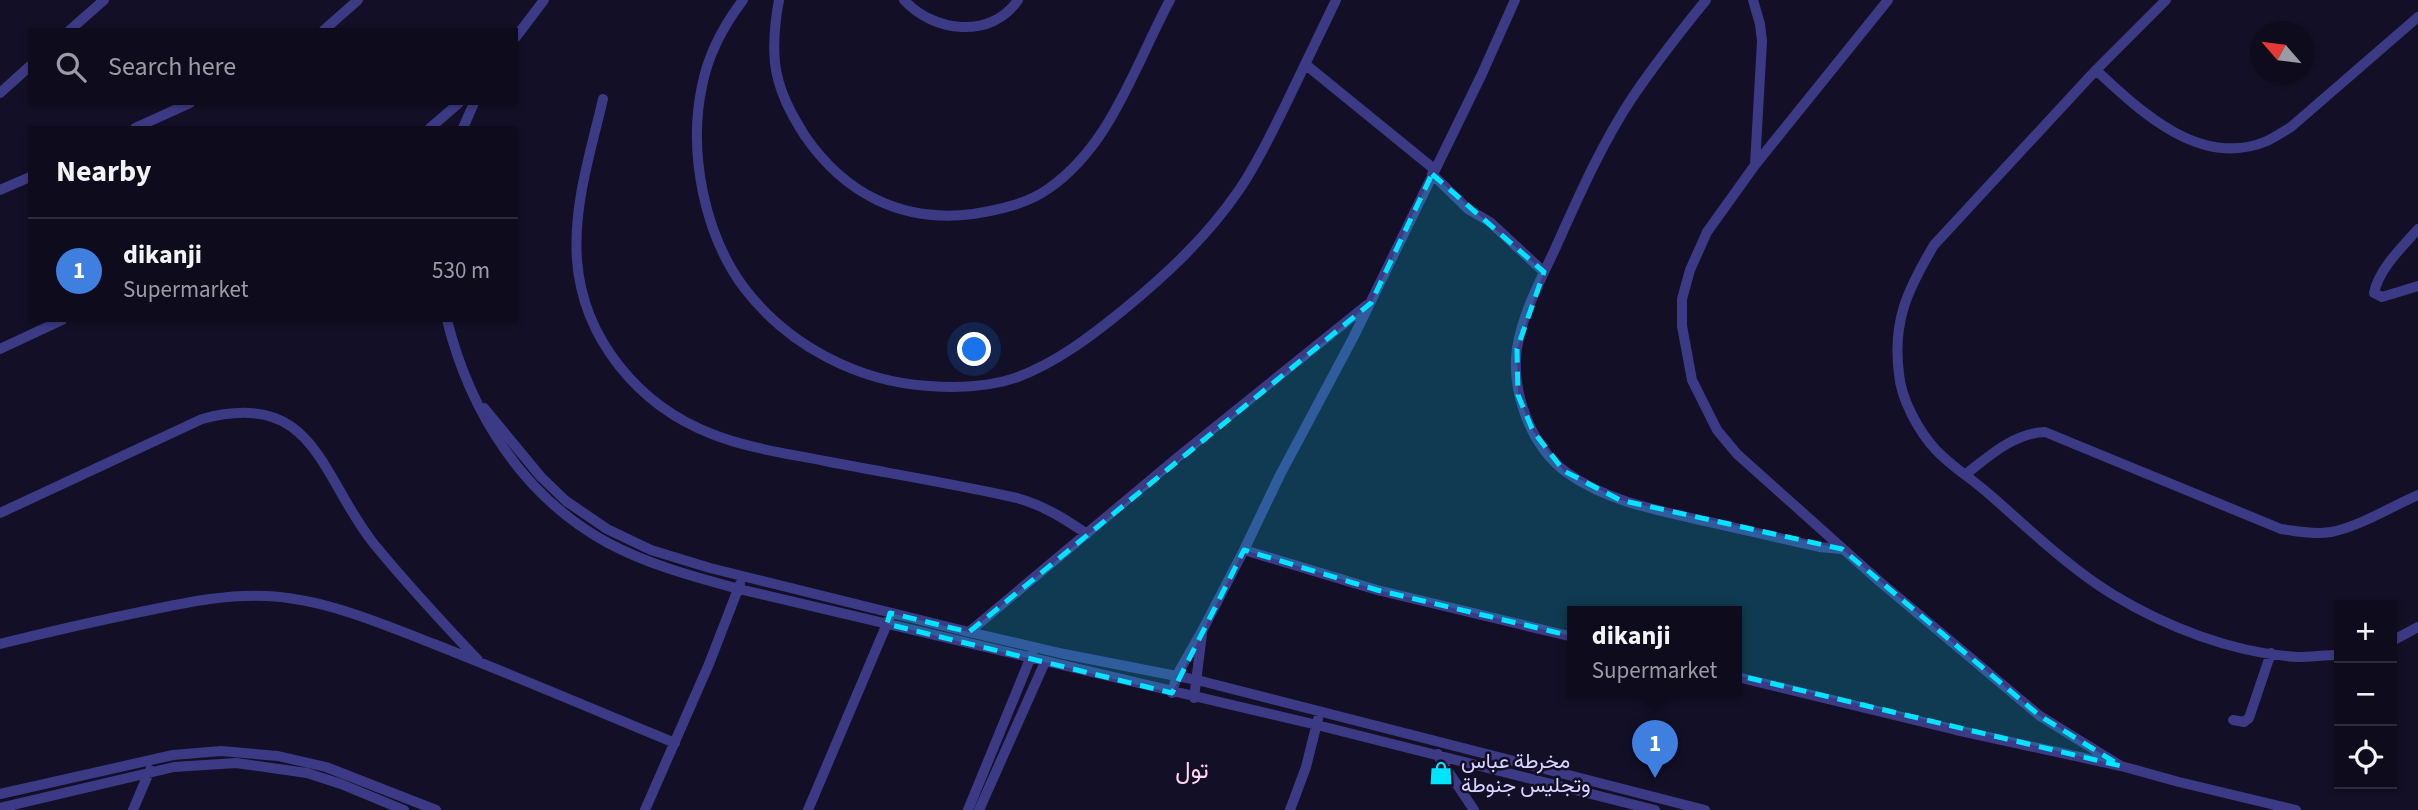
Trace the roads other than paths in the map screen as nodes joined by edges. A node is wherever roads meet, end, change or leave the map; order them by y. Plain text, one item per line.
1 (104, 0) edge
2 (358, 0) edge
3 (544, 0) edge
4 (743, 0) edge
5 (779, 0) edge
6 (904, 0) edge
7 (1018, 0) edge
8 (1170, 0) edge
9 (1336, 0) edge
10 (1515, 0) edge
11 (1706, 0) edge
12 (1753, 0) edge
13 (1888, 0) edge
14 (2165, 0) edge
15 (2418, 17) edge
16 (72, 28) edge
17 (326, 28) edge
18 (518, 34) edge
19 (1305, 64) junction
20 (28, 68) edge
21 (2096, 70) junction
22 (0, 93) edge
23 (603, 99) dead end
24 (186, 105) edge
25 (457, 105) edge
26 (473, 105) edge
27 (139, 126) edge
28 (432, 126) edge
29 (464, 126) edge
30 (1755, 164) junction
31 (1433, 172) junction
32 (28, 178) edge
33 (0, 190) edge
34 (2418, 229) edge
35 (1544, 272) junction
36 (2418, 286) edge
37 (1371, 303) junction
38 (58, 322) edge
39 (448, 322) edge
40 (0, 349) edge
41 (478, 401) junction
42 (1966, 474) junction
43 (2418, 495) edge
44 (0, 513) edge
45 (1087, 534) junction
46 (1842, 548) junction
47 (1244, 550) junction
48 (742, 576) junction
49 (739, 589) junction
50 (889, 619) junction
51 (2418, 627) edge
52 (1202, 631) junction
53 (969, 632) junction
54 (1567, 636) edge
55 (2397, 638) edge
56 (0, 644) edge
57 (1034, 647) junction
58 (2272, 653) junction
59 (2334, 655) edge
60 (1030, 659) junction
61 (480, 662) junction
62 (1045, 662) junction
63 (1177, 675) junction
64 (1742, 678) edge
65 (1197, 680) junction
66 (1172, 693) junction
67 (1194, 698) junction
68 (1319, 713) junction
69 (2233, 720) dead end
70 (1317, 725) junction
71 (1441, 742) junction
72 (675, 743) junction
73 (1438, 756) junction
74 (150, 760) junction
75 (1528, 763) junction
76 (2121, 766) junction
77 (150, 774) junction
78 (1525, 776) junction
79 (0, 794) edge
80 (1659, 807) edge
81 (0, 808) edge
82 (1293, 808) edge
83 (974, 809) edge
84 (133, 810) edge
85 (404, 810) edge
86 (436, 810) edge
87 (645, 810) edge
88 (808, 810) edge
89 (1474, 810) edge
90 (1705, 810) edge
91 (2296, 810) edge

1 - 16 street
2 - 17 street
3 - 18 street
4 - 19 street
5 - 8 street
6 - 7 street
9 - 19 street
10 - 31 street
11 - 35 street
12 - 30 street
13 - 30 street
14 - 21 street
15 - 21 street
19 - 31 street
20 - 22 street
21 - 42 street
23 - 45 street
24 - 27 street
25 - 28 street
26 - 29 street
30 - 46 street
31 - 35 street
31 - 37 street
32 - 33 street
34 - 36 street
35 - 46 street
37 - 45 street
37 - 47 street
38 - 40 street
39 - 41 street
41 - 48 street
41 - 49 street
42 - 43 street
42 - 58 street
44 - 61 street
45 - 53 street
46 - 76 street
47 - 52 street
47 - 54 street
48 - 49 street
48 - 50 street
49 - 50 street
49 - 72 street
50 - 53 street
50 - 60 street
50 - 88 street
51 - 55 street
52 - 63 street
52 - 65 street
53 - 57 street
56 - 61 street
57 - 60 street
57 - 63 street
58 - 59 street
58 - 69 street
60 - 62 street
60 - 83 street
61 - 72 street
62 - 66 street
62 - 83 street
63 - 65 street
63 - 66 street
64 - 76 street
65 - 67 street
65 - 68 street
66 - 67 street
67 - 70 street
68 - 70 street
68 - 71 street
70 - 73 street
70 - 82 street
71 - 73 street
71 - 75 street
72 - 87 street
73 - 78 street
73 - 89 street
74 - 77 street
74 - 79 street
74 - 86 street
75 - 78 street
75 - 80 street
76 - 91 street
77 - 81 street
77 - 84 street
77 - 85 street
78 - 80 street
80 - 90 street

